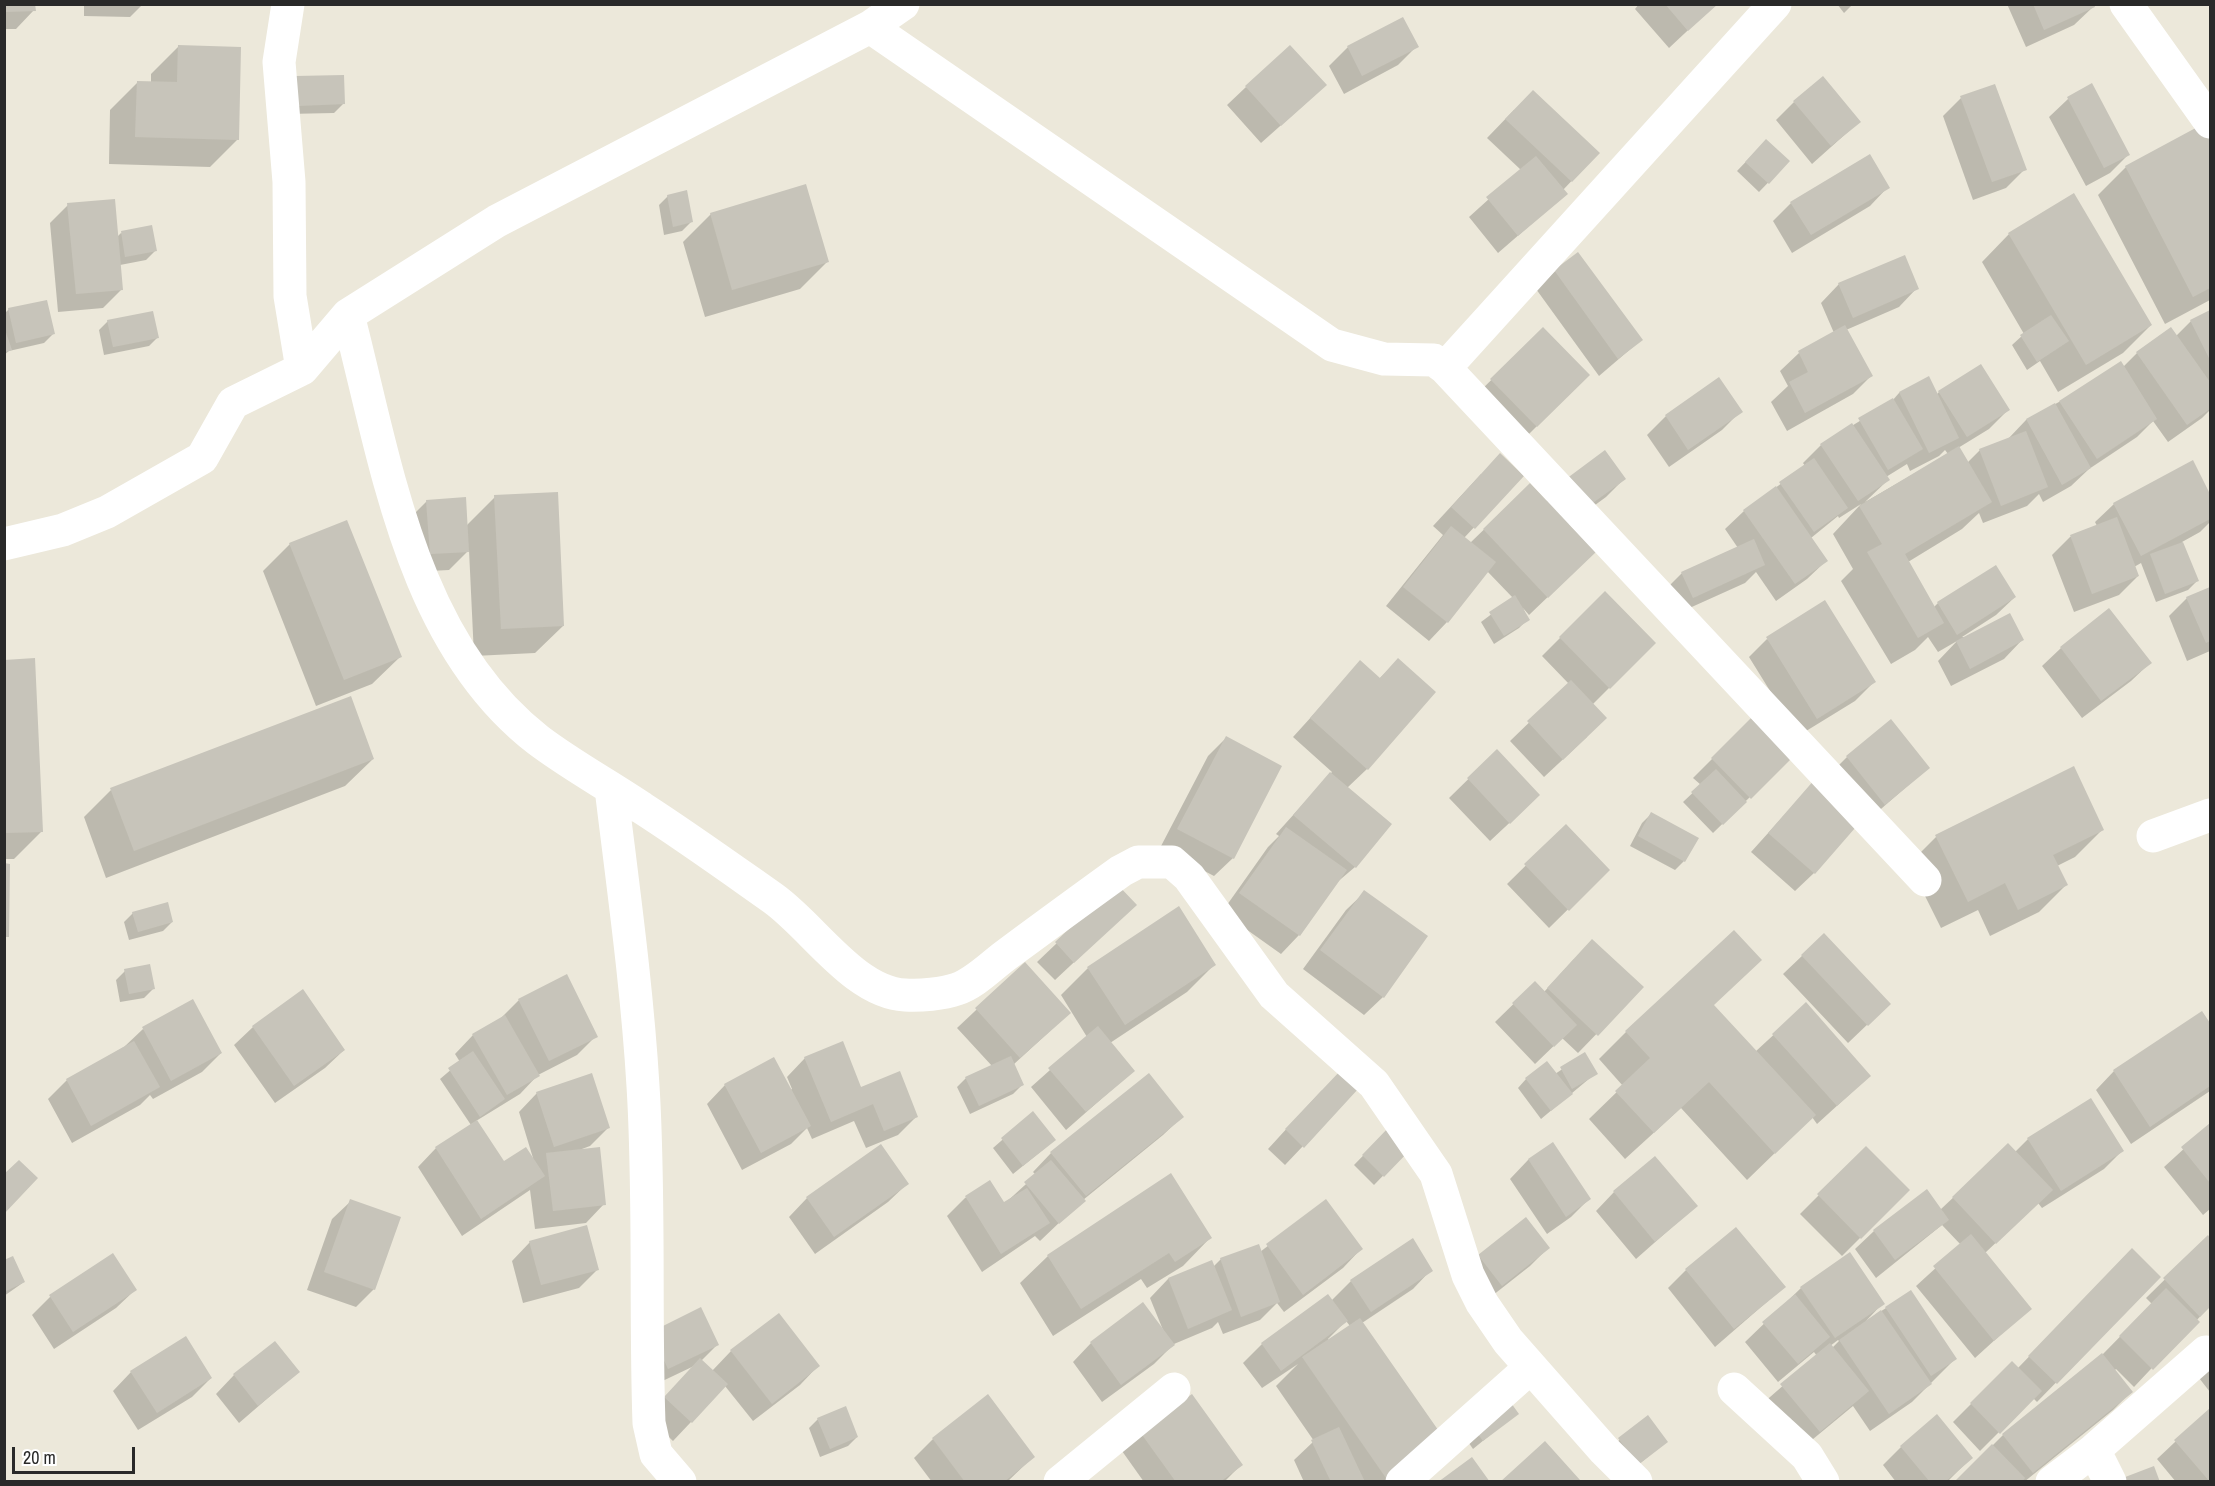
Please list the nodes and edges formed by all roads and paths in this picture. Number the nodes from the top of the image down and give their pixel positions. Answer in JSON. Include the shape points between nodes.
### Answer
{"nodes":[{"id":1,"x":288,"y":4,"type":"edge"},
{"id":2,"x":903,"y":4,"type":"edge"},
{"id":3,"x":1775,"y":4,"type":"edge"},
{"id":4,"x":2126,"y":4,"type":"edge"},
{"id":5,"x":870,"y":27,"type":"junction"},
{"id":6,"x":2211,"y":122,"type":"edge"},
{"id":7,"x":348,"y":315,"type":"junction"},
{"id":8,"x":1445,"y":368,"type":"junction"},
{"id":9,"x":303,"y":369,"type":"junction"},
{"id":10,"x":4,"y":544,"type":"edge"},
{"id":11,"x":611,"y":788,"type":"junction"},
{"id":12,"x":2211,"y":814,"type":"edge"},
{"id":13,"x":2152,"y":836,"type":"dead end"},
{"id":14,"x":1925,"y":880,"type":"dead end"},
{"id":15,"x":2206,"y":1352,"type":"dead end"},
{"id":16,"x":1531,"y":1367,"type":"junction"},
{"id":17,"x":1174,"y":1389,"type":"dead end"},
{"id":18,"x":1734,"y":1389,"type":"dead end"},
{"id":19,"x":2094,"y":1450,"type":"junction"},
{"id":20,"x":655,"y":1468,"type":"edge"},
{"id":21,"x":680,"y":1482,"type":"edge"},
{"id":22,"x":1060,"y":1482,"type":"edge"},
{"id":23,"x":1402,"y":1482,"type":"edge"},
{"id":24,"x":1636,"y":1482,"type":"edge"},
{"id":25,"x":1823,"y":1482,"type":"edge"},
{"id":26,"x":2052,"y":1482,"type":"edge"},
{"id":27,"x":2110,"y":1482,"type":"edge"}],
"edges":[{"from":1,"to":9,"type":"street","via":[[279,62],[289,182],[290,296]]},
{"from":2,"to":5,"type":"street"},
{"from":3,"to":8,"type":"street"},
{"from":4,"to":6,"type":"street"},
{"from":5,"to":7,"type":"street","via":[[498,222]]},
{"from":5,"to":8,"type":"street","via":[[1332,345],[1384,359],[1434,360]]},
{"from":7,"to":9,"type":"street"},
{"from":7,"to":11,"type":"street","via":[[405,534],[450,636],[507,712],[538,740]]},
{"from":8,"to":14,"type":"street"},
{"from":9,"to":10,"type":"street","via":[[233,403],[202,458],[107,512],[63,530]]},
{"from":11,"to":16,"type":"street","via":[[777,901],[862,980],[881,991],[906,995],[957,989],[1120,871],[1138,862],[1172,862],[1189,877],[1274,995],[1374,1084],[1436,1174],[1468,1275],[1482,1303]]},
{"from":11,"to":20,"type":"street","via":[[635,981],[643,1088],[648,1395]]},
{"from":12,"to":13,"type":"street"},
{"from":15,"to":19,"type":"street"},
{"from":16,"to":23,"type":"street"},
{"from":16,"to":24,"type":"street"},
{"from":17,"to":22,"type":"street"},
{"from":18,"to":25,"type":"street","via":[[1807,1456]]},
{"from":19,"to":26,"type":"street"},
{"from":19,"to":27,"type":"street"},
{"from":20,"to":21,"type":"street"}]}
